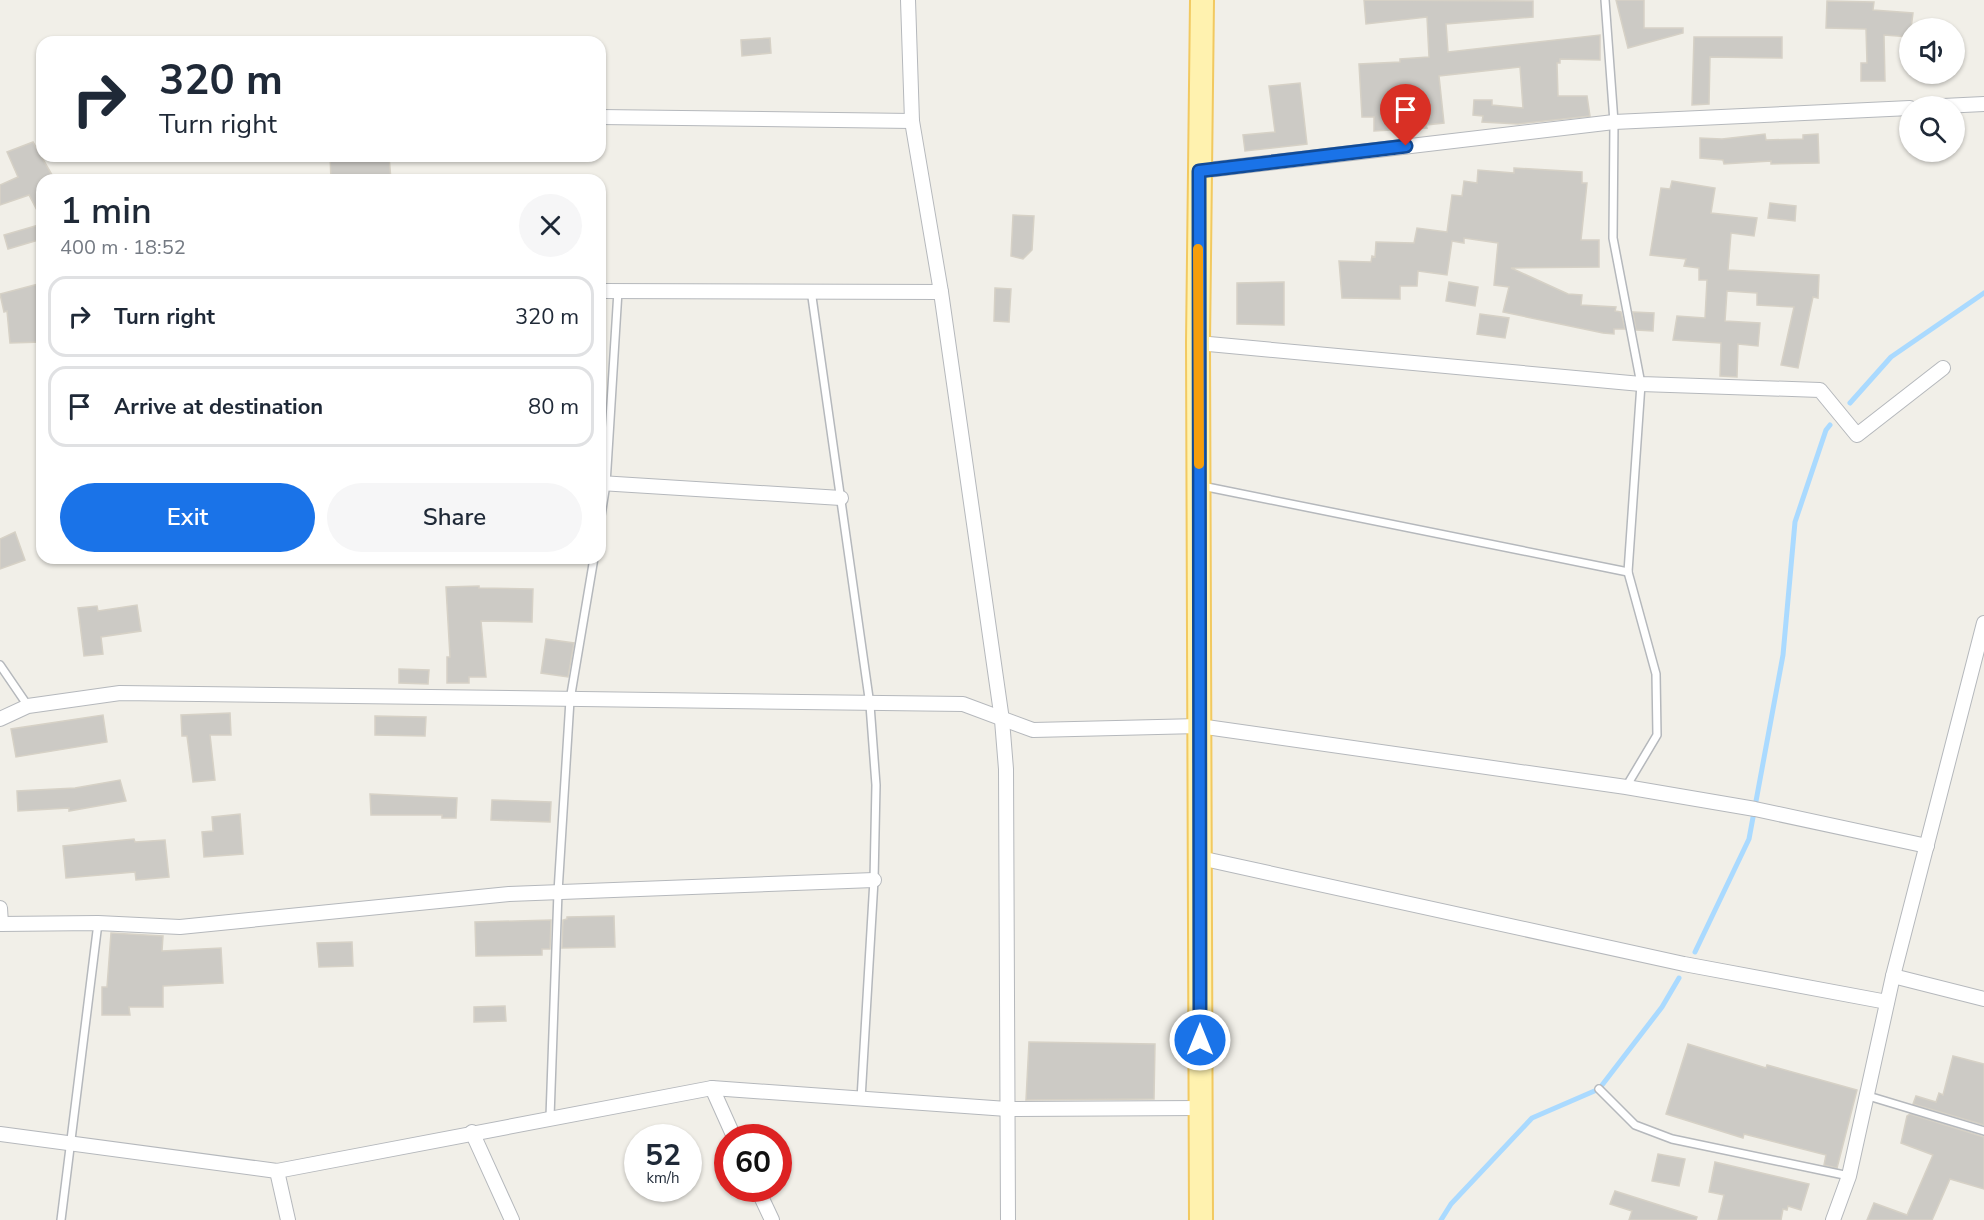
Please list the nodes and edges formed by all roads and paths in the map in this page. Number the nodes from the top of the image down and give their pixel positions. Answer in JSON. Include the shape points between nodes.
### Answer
{"nodes":[{"id":1,"x":908,"y":0,"type":"edge"},
{"id":2,"x":1202,"y":0,"type":"edge"},
{"id":3,"x":1605,"y":0,"type":"edge"},
{"id":4,"x":1984,"y":104,"type":"edge"},
{"id":5,"x":1965,"y":105,"type":"edge"},
{"id":6,"x":1899,"y":109,"type":"edge"},
{"id":7,"x":606,"y":117,"type":"edge"},
{"id":8,"x":912,"y":121,"type":"junction"},
{"id":9,"x":1614,"y":122,"type":"junction"},
{"id":10,"x":1199,"y":171,"type":"junction"},
{"id":11,"x":811,"y":290,"type":"junction"},
{"id":12,"x":606,"y":291,"type":"edge"},
{"id":13,"x":618,"y":291,"type":"junction"},
{"id":14,"x":940,"y":292,"type":"junction"},
{"id":15,"x":1197,"y":343,"type":"junction"},
{"id":16,"x":1943,"y":368,"type":"dead end"},
{"id":17,"x":1641,"y":384,"type":"junction"},
{"id":18,"x":606,"y":445,"type":"edge"},
{"id":19,"x":606,"y":484,"type":"edge"},
{"id":20,"x":1199,"y":485,"type":"junction"},
{"id":21,"x":841,"y":498,"type":"junction"},
{"id":22,"x":593,"y":564,"type":"edge"},
{"id":23,"x":1628,"y":573,"type":"junction"},
{"id":24,"x":1984,"y":623,"type":"edge"},
{"id":25,"x":0,"y":665,"type":"edge"},
{"id":26,"x":570,"y":700,"type":"junction"},
{"id":27,"x":870,"y":705,"type":"junction"},
{"id":28,"x":28,"y":706,"type":"junction"},
{"id":29,"x":0,"y":719,"type":"edge"},
{"id":30,"x":1002,"y":720,"type":"junction"},
{"id":31,"x":1199,"y":726,"type":"junction"},
{"id":32,"x":1626,"y":787,"type":"junction"},
{"id":33,"x":1927,"y":846,"type":"junction"},
{"id":34,"x":1200,"y":858,"type":"junction"},
{"id":35,"x":874,"y":880,"type":"junction"},
{"id":36,"x":558,"y":892,"type":"junction"},
{"id":37,"x":0,"y":908,"type":"edge"},
{"id":38,"x":98,"y":923,"type":"junction"},
{"id":39,"x":0,"y":924,"type":"edge"},
{"id":40,"x":1893,"y":976,"type":"junction"},
{"id":41,"x":1984,"y":999,"type":"edge"},
{"id":42,"x":1887,"y":1002,"type":"junction"},
{"id":43,"x":712,"y":1088,"type":"junction"},
{"id":44,"x":1599,"y":1089,"type":"dead end"},
{"id":45,"x":1864,"y":1095,"type":"junction"},
{"id":46,"x":861,"y":1099,"type":"junction"},
{"id":47,"x":1200,"y":1108,"type":"junction"},
{"id":48,"x":1007,"y":1109,"type":"junction"},
{"id":49,"x":550,"y":1117,"type":"junction"},
{"id":50,"x":728,"y":1124,"type":"edge"},
{"id":51,"x":1984,"y":1131,"type":"edge"},
{"id":52,"x":472,"y":1132,"type":"junction"},
{"id":53,"x":0,"y":1134,"type":"edge"},
{"id":54,"x":72,"y":1144,"type":"junction"},
{"id":55,"x":277,"y":1171,"type":"junction"},
{"id":56,"x":1849,"y":1176,"type":"junction"},
{"id":57,"x":764,"y":1202,"type":"edge"},
{"id":58,"x":61,"y":1220,"type":"edge"},
{"id":59,"x":288,"y":1220,"type":"edge"},
{"id":60,"x":512,"y":1220,"type":"edge"},
{"id":61,"x":772,"y":1220,"type":"edge"},
{"id":62,"x":1008,"y":1220,"type":"edge"},
{"id":63,"x":1201,"y":1220,"type":"edge"},
{"id":64,"x":1833,"y":1220,"type":"edge"}],
"edges":[{"from":1,"to":8,"type":"street"},
{"from":2,"to":10,"type":"main road"},
{"from":3,"to":9,"type":"lane"},
{"from":4,"to":5,"type":"street"},
{"from":6,"to":9,"type":"street"},
{"from":7,"to":8,"type":"street"},
{"from":8,"to":14,"type":"street"},
{"from":9,"to":10,"type":"street"},
{"from":9,"to":17,"type":"lane","via":[[1613,238]]},
{"from":10,"to":15,"type":"main road"},
{"from":11,"to":13,"type":"street"},
{"from":11,"to":14,"type":"street"},
{"from":11,"to":21,"type":"lane"},
{"from":12,"to":13,"type":"street"},
{"from":13,"to":18,"type":"lane"},
{"from":14,"to":30,"type":"street"},
{"from":15,"to":17,"type":"street"},
{"from":15,"to":20,"type":"main road"},
{"from":16,"to":17,"type":"street","via":[[1857,435],[1820,390]]},
{"from":17,"to":23,"type":"lane"},
{"from":19,"to":21,"type":"street"},
{"from":20,"to":23,"type":"lane"},
{"from":20,"to":31,"type":"main road"},
{"from":21,"to":27,"type":"lane"},
{"from":22,"to":26,"type":"lane"},
{"from":23,"to":32,"type":"lane","via":[[1656,674],[1657,735]]},
{"from":24,"to":33,"type":"street"},
{"from":25,"to":28,"type":"lane"},
{"from":26,"to":27,"type":"street"},
{"from":26,"to":28,"type":"street","via":[[120,693]]},
{"from":26,"to":36,"type":"lane"},
{"from":27,"to":30,"type":"street","via":[[963,704]]},
{"from":27,"to":35,"type":"lane","via":[[876,785]]},
{"from":28,"to":29,"type":"street"},
{"from":30,"to":31,"type":"street","via":[[1033,730]]},
{"from":30,"to":48,"type":"street","via":[[1006,769]]},
{"from":31,"to":32,"type":"street"},
{"from":31,"to":34,"type":"main road"},
{"from":32,"to":33,"type":"street","via":[[1755,809]]},
{"from":33,"to":40,"type":"street"},
{"from":34,"to":42,"type":"street","via":[[1684,964]]},
{"from":34,"to":47,"type":"main road"},
{"from":35,"to":36,"type":"street"},
{"from":35,"to":46,"type":"lane"},
{"from":36,"to":38,"type":"street","via":[[180,927]]},
{"from":36,"to":49,"type":"lane"},
{"from":37,"to":39,"type":"street"},
{"from":38,"to":39,"type":"street"},
{"from":38,"to":54,"type":"lane"},
{"from":40,"to":41,"type":"street"},
{"from":40,"to":42,"type":"street"},
{"from":42,"to":45,"type":"street"},
{"from":43,"to":46,"type":"street"},
{"from":43,"to":49,"type":"street"},
{"from":43,"to":50,"type":"street"},
{"from":44,"to":56,"type":"lane","via":[[1635,1125],[1672,1139]]},
{"from":45,"to":51,"type":"lane"},
{"from":45,"to":56,"type":"street"},
{"from":46,"to":48,"type":"street"},
{"from":47,"to":48,"type":"street"},
{"from":47,"to":63,"type":"main road"},
{"from":48,"to":62,"type":"street"},
{"from":49,"to":52,"type":"street"},
{"from":52,"to":55,"type":"street"},
{"from":52,"to":60,"type":"street"},
{"from":53,"to":54,"type":"street"},
{"from":54,"to":55,"type":"street"},
{"from":54,"to":58,"type":"lane"},
{"from":55,"to":59,"type":"street"},
{"from":56,"to":64,"type":"street"},
{"from":57,"to":61,"type":"street"}]}
